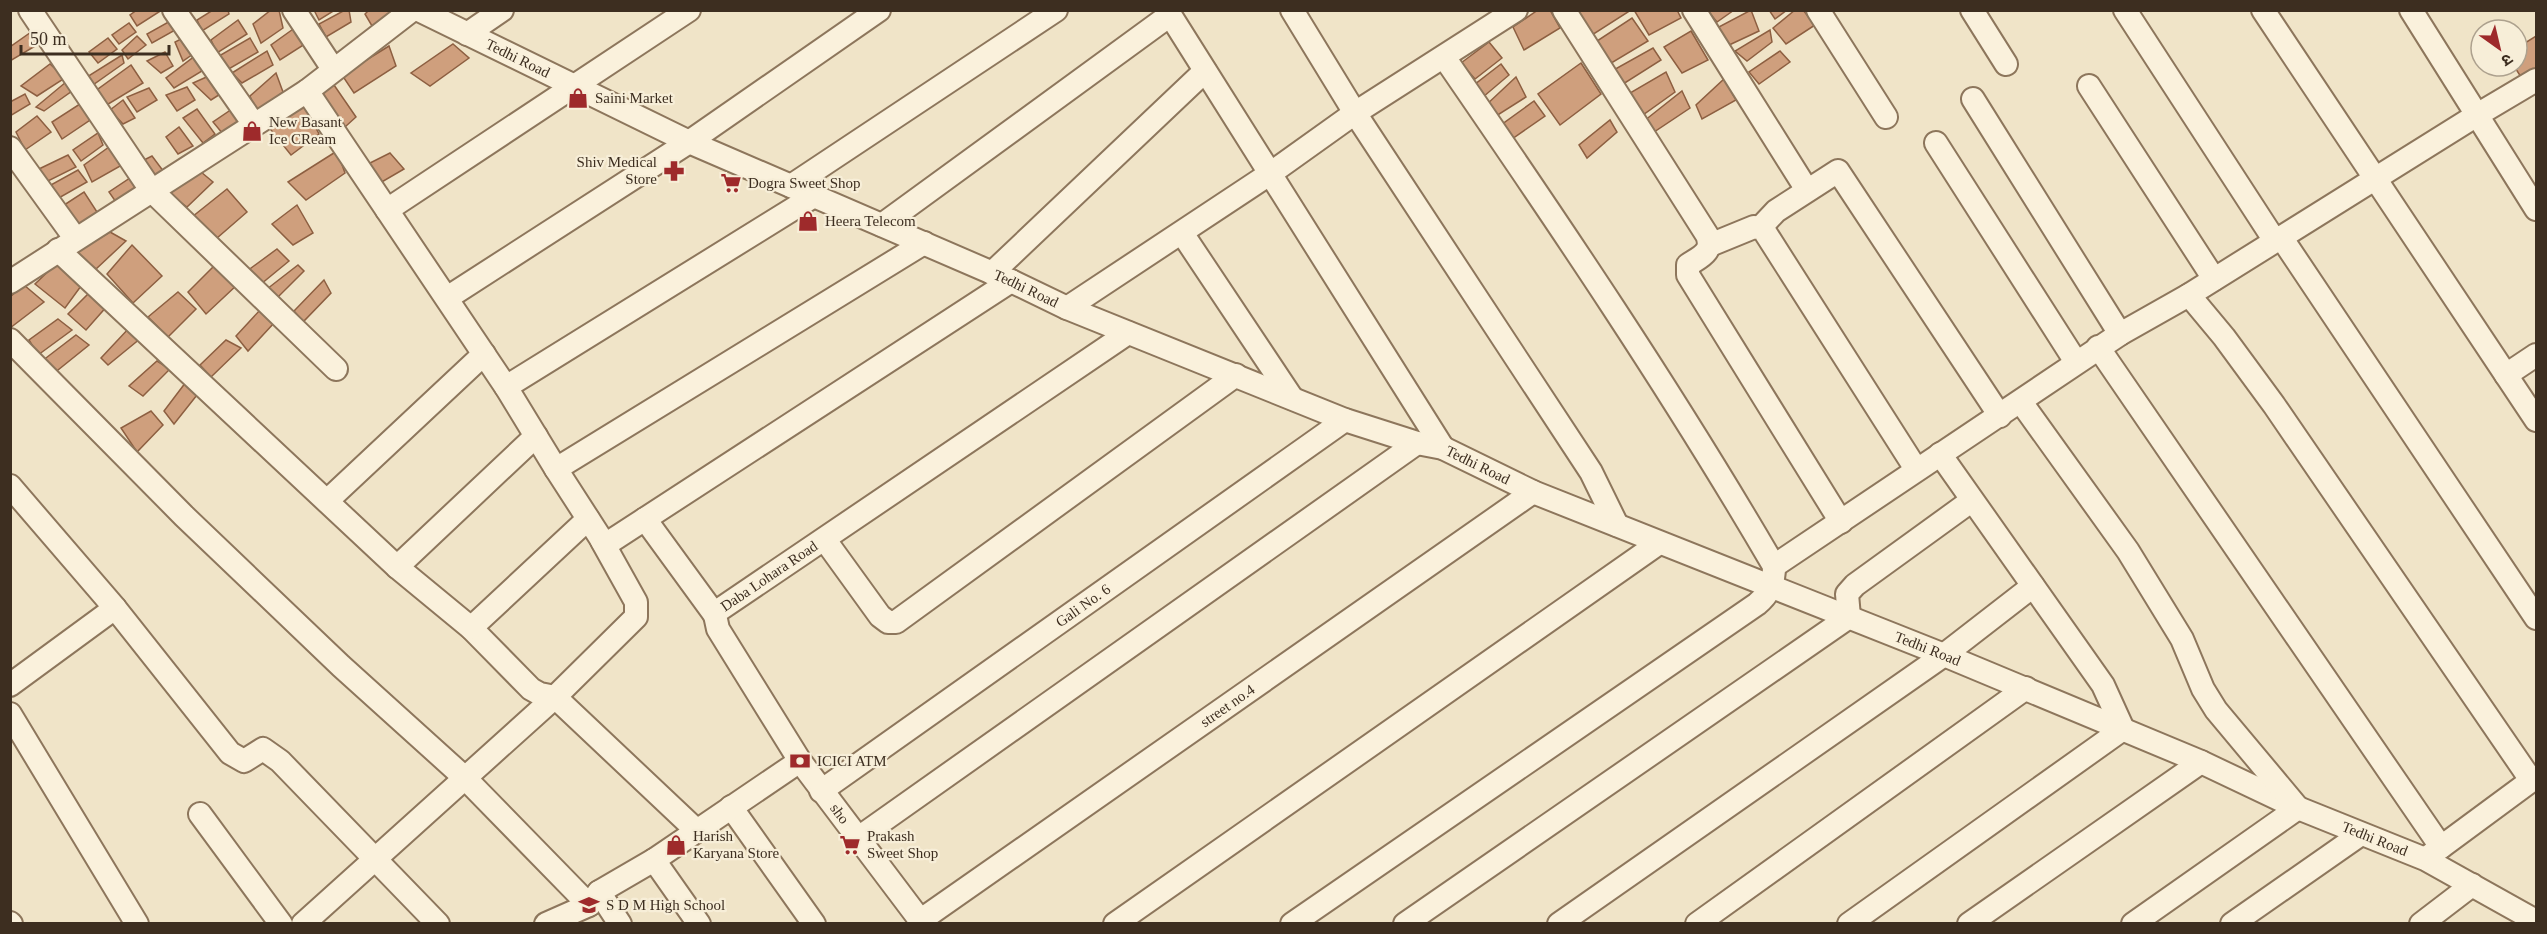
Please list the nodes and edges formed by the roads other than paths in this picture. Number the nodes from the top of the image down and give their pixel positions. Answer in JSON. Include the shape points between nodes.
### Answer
{"nodes":[{"id":1,"x":30,"y":10,"type":"edge"},
{"id":2,"x":174,"y":10,"type":"edge"},
{"id":3,"x":294,"y":10,"type":"edge"},
{"id":4,"x":412,"y":10,"type":"edge"},
{"id":5,"x":419,"y":10,"type":"edge"},
{"id":6,"x":502,"y":10,"type":"edge"},
{"id":7,"x":689,"y":10,"type":"edge"},
{"id":8,"x":879,"y":10,"type":"edge"},
{"id":9,"x":1056,"y":10,"type":"edge"},
{"id":10,"x":1292,"y":10,"type":"edge"},
{"id":11,"x":1564,"y":10,"type":"edge"},
{"id":12,"x":1694,"y":10,"type":"edge"},
{"id":13,"x":1818,"y":10,"type":"edge"},
{"id":14,"x":1972,"y":10,"type":"edge"},
{"id":15,"x":2125,"y":10,"type":"edge"},
{"id":16,"x":2263,"y":10,"type":"edge"},
{"id":17,"x":2411,"y":10,"type":"edge"},
{"id":18,"x":1168,"y":13,"type":"edge"},
{"id":19,"x":1503,"y":14,"type":"edge"},
{"id":20,"x":467,"y":34,"type":"junction"},
{"id":21,"x":1444,"y":57,"type":"junction"},
{"id":22,"x":2006,"y":64,"type":"dead end"},
{"id":23,"x":333,"y":69,"type":"junction"},
{"id":24,"x":1205,"y":71,"type":"junction"},
{"id":25,"x":2536,"y":80,"type":"edge"},
{"id":26,"x":574,"y":86,"type":"junction"},
{"id":27,"x":2090,"y":86,"type":"dead end"},
{"id":28,"x":307,"y":91,"type":"junction"},
{"id":29,"x":1973,"y":99,"type":"dead end"},
{"id":30,"x":1355,"y":113,"type":"junction"},
{"id":31,"x":2477,"y":115,"type":"junction"},
{"id":32,"x":1886,"y":117,"type":"dead end"},
{"id":33,"x":253,"y":123,"type":"junction"},
{"id":34,"x":689,"y":142,"type":"junction"},
{"id":35,"x":1936,"y":143,"type":"dead end"},
{"id":36,"x":10,"y":148,"type":"edge"},
{"id":37,"x":1271,"y":173,"type":"junction"},
{"id":38,"x":2375,"y":177,"type":"junction"},
{"id":39,"x":791,"y":186,"type":"junction"},
{"id":40,"x":151,"y":190,"type":"junction"},
{"id":41,"x":1807,"y":190,"type":"junction"},
{"id":42,"x":814,"y":196,"type":"junction"},
{"id":43,"x":2536,"y":209,"type":"edge"},
{"id":44,"x":387,"y":210,"type":"junction"},
{"id":45,"x":882,"y":225,"type":"junction"},
{"id":46,"x":1760,"y":228,"type":"junction"},
{"id":47,"x":1182,"y":233,"type":"junction"},
{"id":48,"x":2278,"y":239,"type":"junction"},
{"id":49,"x":924,"y":243,"type":"junction"},
{"id":50,"x":66,"y":244,"type":"junction"},
{"id":51,"x":1710,"y":245,"type":"junction"},
{"id":52,"x":1002,"y":277,"type":"junction"},
{"id":53,"x":2214,"y":279,"type":"junction"},
{"id":54,"x":10,"y":282,"type":"edge"},
{"id":55,"x":2189,"y":295,"type":"junction"},
{"id":56,"x":447,"y":298,"type":"junction"},
{"id":57,"x":1067,"y":308,"type":"junction"},
{"id":58,"x":1128,"y":333,"type":"junction"},
{"id":59,"x":2120,"y":334,"type":"junction"},
{"id":60,"x":10,"y":340,"type":"edge"},
{"id":61,"x":2098,"y":348,"type":"junction"},
{"id":62,"x":484,"y":354,"type":"junction"},
{"id":63,"x":2536,"y":355,"type":"edge"},
{"id":64,"x":2076,"y":362,"type":"junction"},
{"id":65,"x":336,"y":369,"type":"dead end"},
{"id":66,"x":1236,"y":375,"type":"junction"},
{"id":67,"x":2506,"y":375,"type":"junction"},
{"id":68,"x":506,"y":387,"type":"junction"},
{"id":69,"x":1292,"y":398,"type":"junction"},
{"id":70,"x":2021,"y":402,"type":"junction"},
{"id":71,"x":2000,"y":416,"type":"junction"},
{"id":72,"x":1345,"y":420,"type":"junction"},
{"id":73,"x":2536,"y":420,"type":"edge"},
{"id":74,"x":536,"y":436,"type":"junction"},
{"id":75,"x":1418,"y":443,"type":"junction"},
{"id":76,"x":1443,"y":448,"type":"junction"},
{"id":77,"x":1940,"y":454,"type":"junction"},
{"id":78,"x":1916,"y":469,"type":"junction"},
{"id":79,"x":556,"y":470,"type":"junction"},
{"id":80,"x":10,"y":486,"type":"edge"},
{"id":81,"x":1533,"y":492,"type":"junction"},
{"id":82,"x":327,"y":501,"type":"junction"},
{"id":83,"x":1971,"y":501,"type":"junction"},
{"id":84,"x":588,"y":519,"type":"junction"},
{"id":85,"x":645,"y":519,"type":"junction"},
{"id":86,"x":1841,"y":522,"type":"junction"},
{"id":87,"x":1617,"y":525,"type":"junction"},
{"id":88,"x":825,"y":540,"type":"junction"},
{"id":89,"x":602,"y":541,"type":"junction"},
{"id":90,"x":1659,"y":543,"type":"junction"},
{"id":91,"x":397,"y":567,"type":"junction"},
{"id":92,"x":1772,"y":577,"type":"junction"},
{"id":93,"x":2033,"y":586,"type":"junction"},
{"id":94,"x":115,"y":608,"type":"junction"},
{"id":95,"x":715,"y":615,"type":"junction"},
{"id":96,"x":1849,"y":618,"type":"junction"},
{"id":97,"x":2536,"y":618,"type":"edge"},
{"id":98,"x":471,"y":628,"type":"junction"},
{"id":99,"x":1944,"y":655,"type":"junction"},
{"id":100,"x":10,"y":685,"type":"edge"},
{"id":101,"x":2025,"y":688,"type":"junction"},
{"id":102,"x":555,"y":697,"type":"junction"},
{"id":103,"x":10,"y":714,"type":"edge"},
{"id":104,"x":2123,"y":729,"type":"junction"},
{"id":105,"x":800,"y":761,"type":"junction"},
{"id":106,"x":2201,"y":762,"type":"junction"},
{"id":107,"x":465,"y":778,"type":"junction"},
{"id":108,"x":2534,"y":779,"type":"edge"},
{"id":109,"x":821,"y":791,"type":"junction"},
{"id":110,"x":731,"y":807,"type":"junction"},
{"id":111,"x":2298,"y":808,"type":"junction"},
{"id":112,"x":200,"y":814,"type":"dead end"},
{"id":113,"x":697,"y":831,"type":"junction"},
{"id":114,"x":2361,"y":834,"type":"junction"},
{"id":115,"x":857,"y":839,"type":"junction"},
{"id":116,"x":2433,"y":853,"type":"junction"},
{"id":117,"x":376,"y":860,"type":"junction"},
{"id":118,"x":654,"y":860,"type":"junction"},
{"id":119,"x":2472,"y":885,"type":"junction"},
{"id":120,"x":594,"y":898,"type":"junction"},
{"id":121,"x":2536,"y":921,"type":"edge"},
{"id":122,"x":922,"y":922,"type":"edge"},
{"id":123,"x":137,"y":924,"type":"edge"},
{"id":124,"x":280,"y":924,"type":"edge"},
{"id":125,"x":303,"y":924,"type":"edge"},
{"id":126,"x":438,"y":924,"type":"edge"},
{"id":127,"x":546,"y":924,"type":"edge"},
{"id":128,"x":620,"y":924,"type":"edge"},
{"id":129,"x":699,"y":924,"type":"edge"},
{"id":130,"x":814,"y":924,"type":"edge"},
{"id":131,"x":1114,"y":924,"type":"edge"},
{"id":132,"x":1292,"y":924,"type":"edge"},
{"id":133,"x":1405,"y":924,"type":"edge"},
{"id":134,"x":1559,"y":924,"type":"edge"},
{"id":135,"x":1697,"y":924,"type":"edge"},
{"id":136,"x":1849,"y":924,"type":"edge"},
{"id":137,"x":1969,"y":924,"type":"edge"},
{"id":138,"x":2133,"y":924,"type":"edge"},
{"id":139,"x":2232,"y":924,"type":"edge"},
{"id":140,"x":2421,"y":924,"type":"edge"}],
"edges":[{"from":1,"to":40,"type":"street"},
{"from":2,"to":33,"type":"street"},
{"from":3,"to":23,"type":"street"},
{"from":4,"to":23,"type":"street"},
{"from":5,"to":20,"type":"street","name":"Tedhi Road"},
{"from":6,"to":20,"type":"street"},
{"from":7,"to":26,"type":"street"},
{"from":8,"to":34,"type":"street"},
{"from":9,"to":39,"type":"street"},
{"from":10,"to":30,"type":"street"},
{"from":11,"to":51,"type":"street"},
{"from":12,"to":41,"type":"street"},
{"from":13,"to":32,"type":"street"},
{"from":14,"to":22,"type":"street"},
{"from":15,"to":48,"type":"street"},
{"from":16,"to":38,"type":"street"},
{"from":17,"to":31,"type":"street"},
{"from":18,"to":24,"type":"street"},
{"from":18,"to":45,"type":"street"},
{"from":19,"to":21,"type":"street"},
{"from":20,"to":26,"type":"street","name":"Tedhi Road"},
{"from":21,"to":30,"type":"street"},
{"from":21,"to":92,"type":"street","via":[[1644,352]]},
{"from":23,"to":28,"type":"street"},
{"from":24,"to":37,"type":"street"},
{"from":24,"to":52,"type":"street"},
{"from":25,"to":31,"type":"street"},
{"from":26,"to":34,"type":"street","name":"Tedhi Road"},
{"from":26,"to":44,"type":"street"},
{"from":27,"to":53,"type":"street"},
{"from":28,"to":33,"type":"street"},
{"from":28,"to":44,"type":"street"},
{"from":29,"to":59,"type":"street"},
{"from":30,"to":37,"type":"street"},
{"from":30,"to":87,"type":"street","via":[[1591,472]]},
{"from":31,"to":38,"type":"street"},
{"from":31,"to":43,"type":"street"},
{"from":33,"to":40,"type":"street"},
{"from":34,"to":39,"type":"street","name":"Tedhi Road"},
{"from":34,"to":56,"type":"street"},
{"from":35,"to":64,"type":"street"},
{"from":36,"to":50,"type":"street"},
{"from":37,"to":47,"type":"street"},
{"from":37,"to":76,"type":"street"},
{"from":38,"to":48,"type":"street"},
{"from":38,"to":67,"type":"street"},
{"from":39,"to":42,"type":"street","name":"Tedhi Road"},
{"from":40,"to":50,"type":"street"},
{"from":40,"to":65,"type":"street"},
{"from":41,"to":46,"type":"street","via":[[1776,211]]},
{"from":41,"to":71,"type":"street","via":[[1838,171]]},
{"from":42,"to":45,"type":"street","name":"Tedhi Road"},
{"from":42,"to":68,"type":"street"},
{"from":44,"to":56,"type":"street"},
{"from":45,"to":49,"type":"street","name":"Tedhi Road"},
{"from":46,"to":51,"type":"street"},
{"from":46,"to":78,"type":"street"},
{"from":47,"to":57,"type":"street"},
{"from":47,"to":69,"type":"street"},
{"from":48,"to":53,"type":"street"},
{"from":48,"to":97,"type":"street"},
{"from":49,"to":52,"type":"street","name":"Tedhi Road"},
{"from":49,"to":79,"type":"street"},
{"from":50,"to":54,"type":"street"},
{"from":50,"to":82,"type":"street"},
{"from":51,"to":86,"type":"street","via":[[1688,265],[1688,275]]},
{"from":52,"to":57,"type":"street","name":"Tedhi Road"},
{"from":52,"to":85,"type":"street"},
{"from":53,"to":55,"type":"street"},
{"from":55,"to":59,"type":"street"},
{"from":55,"to":108,"type":"street","via":[[2274,405]]},
{"from":56,"to":62,"type":"street"},
{"from":57,"to":58,"type":"street","name":"Tedhi Road"},
{"from":58,"to":66,"type":"street","name":"Tedhi Road"},
{"from":58,"to":88,"type":"street","name":"Daba Lohara Road"},
{"from":59,"to":61,"type":"street"},
{"from":60,"to":107,"type":"street","via":[[184,516]]},
{"from":61,"to":64,"type":"street"},
{"from":61,"to":116,"type":"street"},
{"from":62,"to":68,"type":"street"},
{"from":62,"to":82,"type":"street"},
{"from":63,"to":67,"type":"street"},
{"from":64,"to":70,"type":"street"},
{"from":66,"to":69,"type":"street","name":"Tedhi Road"},
{"from":66,"to":88,"type":"street","via":[[896,622],[880,616]]},
{"from":67,"to":73,"type":"street"},
{"from":68,"to":74,"type":"street"},
{"from":69,"to":72,"type":"street","name":"Tedhi Road"},
{"from":70,"to":71,"type":"street"},
{"from":70,"to":111,"type":"street","via":[[2128,551],[2182,639],[2209,700]]},
{"from":71,"to":77,"type":"street"},
{"from":72,"to":75,"type":"street","name":"Tedhi Road"},
{"from":72,"to":109,"type":"street","name":"Gali No. 6"},
{"from":74,"to":79,"type":"street"},
{"from":74,"to":91,"type":"street"},
{"from":75,"to":76,"type":"street","name":"Tedhi Road"},
{"from":75,"to":115,"type":"street"},
{"from":76,"to":81,"type":"street","name":"Tedhi Road"},
{"from":77,"to":78,"type":"street"},
{"from":77,"to":83,"type":"street"},
{"from":78,"to":86,"type":"street"},
{"from":79,"to":84,"type":"street"},
{"from":80,"to":94,"type":"street"},
{"from":81,"to":87,"type":"street","name":"Tedhi Road"},
{"from":81,"to":122,"type":"street","name":"street no.4"},
{"from":82,"to":91,"type":"street"},
{"from":83,"to":93,"type":"street"},
{"from":83,"to":96,"type":"street","via":[[1855,585],[1847,594]]},
{"from":84,"to":89,"type":"street"},
{"from":84,"to":98,"type":"street"},
{"from":85,"to":89,"type":"street","via":[[604,546]]},
{"from":85,"to":95,"type":"street"},
{"from":86,"to":92,"type":"street"},
{"from":87,"to":90,"type":"street","name":"Tedhi Road"},
{"from":88,"to":95,"type":"street","name":"Daba Lohara Road"},
{"from":89,"to":102,"type":"street","via":[[636,602],[636,617]]},
{"from":90,"to":92,"type":"street","name":"Tedhi Road"},
{"from":90,"to":131,"type":"street"},
{"from":91,"to":98,"type":"street"},
{"from":92,"to":96,"type":"street","name":"Tedhi Road"},
{"from":92,"to":132,"type":"street","via":[[1757,604]]},
{"from":93,"to":99,"type":"street"},
{"from":93,"to":104,"type":"street","via":[[2103,685]]},
{"from":94,"to":100,"type":"street"},
{"from":94,"to":117,"type":"street","via":[[230,753],[244,762],[263,749],[268,751]]},
{"from":95,"to":105,"type":"street","name":"Daba Lohara Road","via":[[718,629]]},
{"from":96,"to":99,"type":"street","name":"Tedhi Road"},
{"from":96,"to":133,"type":"street"},
{"from":98,"to":102,"type":"street","via":[[531,689]]},
{"from":99,"to":101,"type":"street","name":"Tedhi Road"},
{"from":99,"to":134,"type":"street"},
{"from":101,"to":104,"type":"street","name":"Tedhi Road"},
{"from":101,"to":135,"type":"street"},
{"from":102,"to":107,"type":"street"},
{"from":102,"to":113,"type":"street"},
{"from":103,"to":123,"type":"street"},
{"from":104,"to":106,"type":"street","name":"Tedhi Road"},
{"from":104,"to":136,"type":"street"},
{"from":105,"to":109,"type":"street","name":"sho"},
{"from":105,"to":110,"type":"street"},
{"from":106,"to":111,"type":"street","name":"Tedhi Road"},
{"from":106,"to":137,"type":"street"},
{"from":107,"to":117,"type":"street"},
{"from":107,"to":120,"type":"street"},
{"from":108,"to":116,"type":"street"},
{"from":109,"to":115,"type":"street","name":"sho"},
{"from":110,"to":113,"type":"street"},
{"from":110,"to":130,"type":"street"},
{"from":111,"to":114,"type":"street","name":"Tedhi Road"},
{"from":111,"to":138,"type":"street"},
{"from":112,"to":124,"type":"street"},
{"from":113,"to":118,"type":"street"},
{"from":114,"to":116,"type":"street","name":"Tedhi Road"},
{"from":114,"to":139,"type":"street"},
{"from":115,"to":122,"type":"street","name":"sho"},
{"from":116,"to":119,"type":"street","name":"Tedhi Road"},
{"from":117,"to":125,"type":"street"},
{"from":117,"to":126,"type":"street"},
{"from":118,"to":120,"type":"street"},
{"from":118,"to":129,"type":"street"},
{"from":119,"to":121,"type":"street","name":"Tedhi Road"},
{"from":119,"to":140,"type":"street"},
{"from":120,"to":127,"type":"street"},
{"from":120,"to":128,"type":"street"}]}
